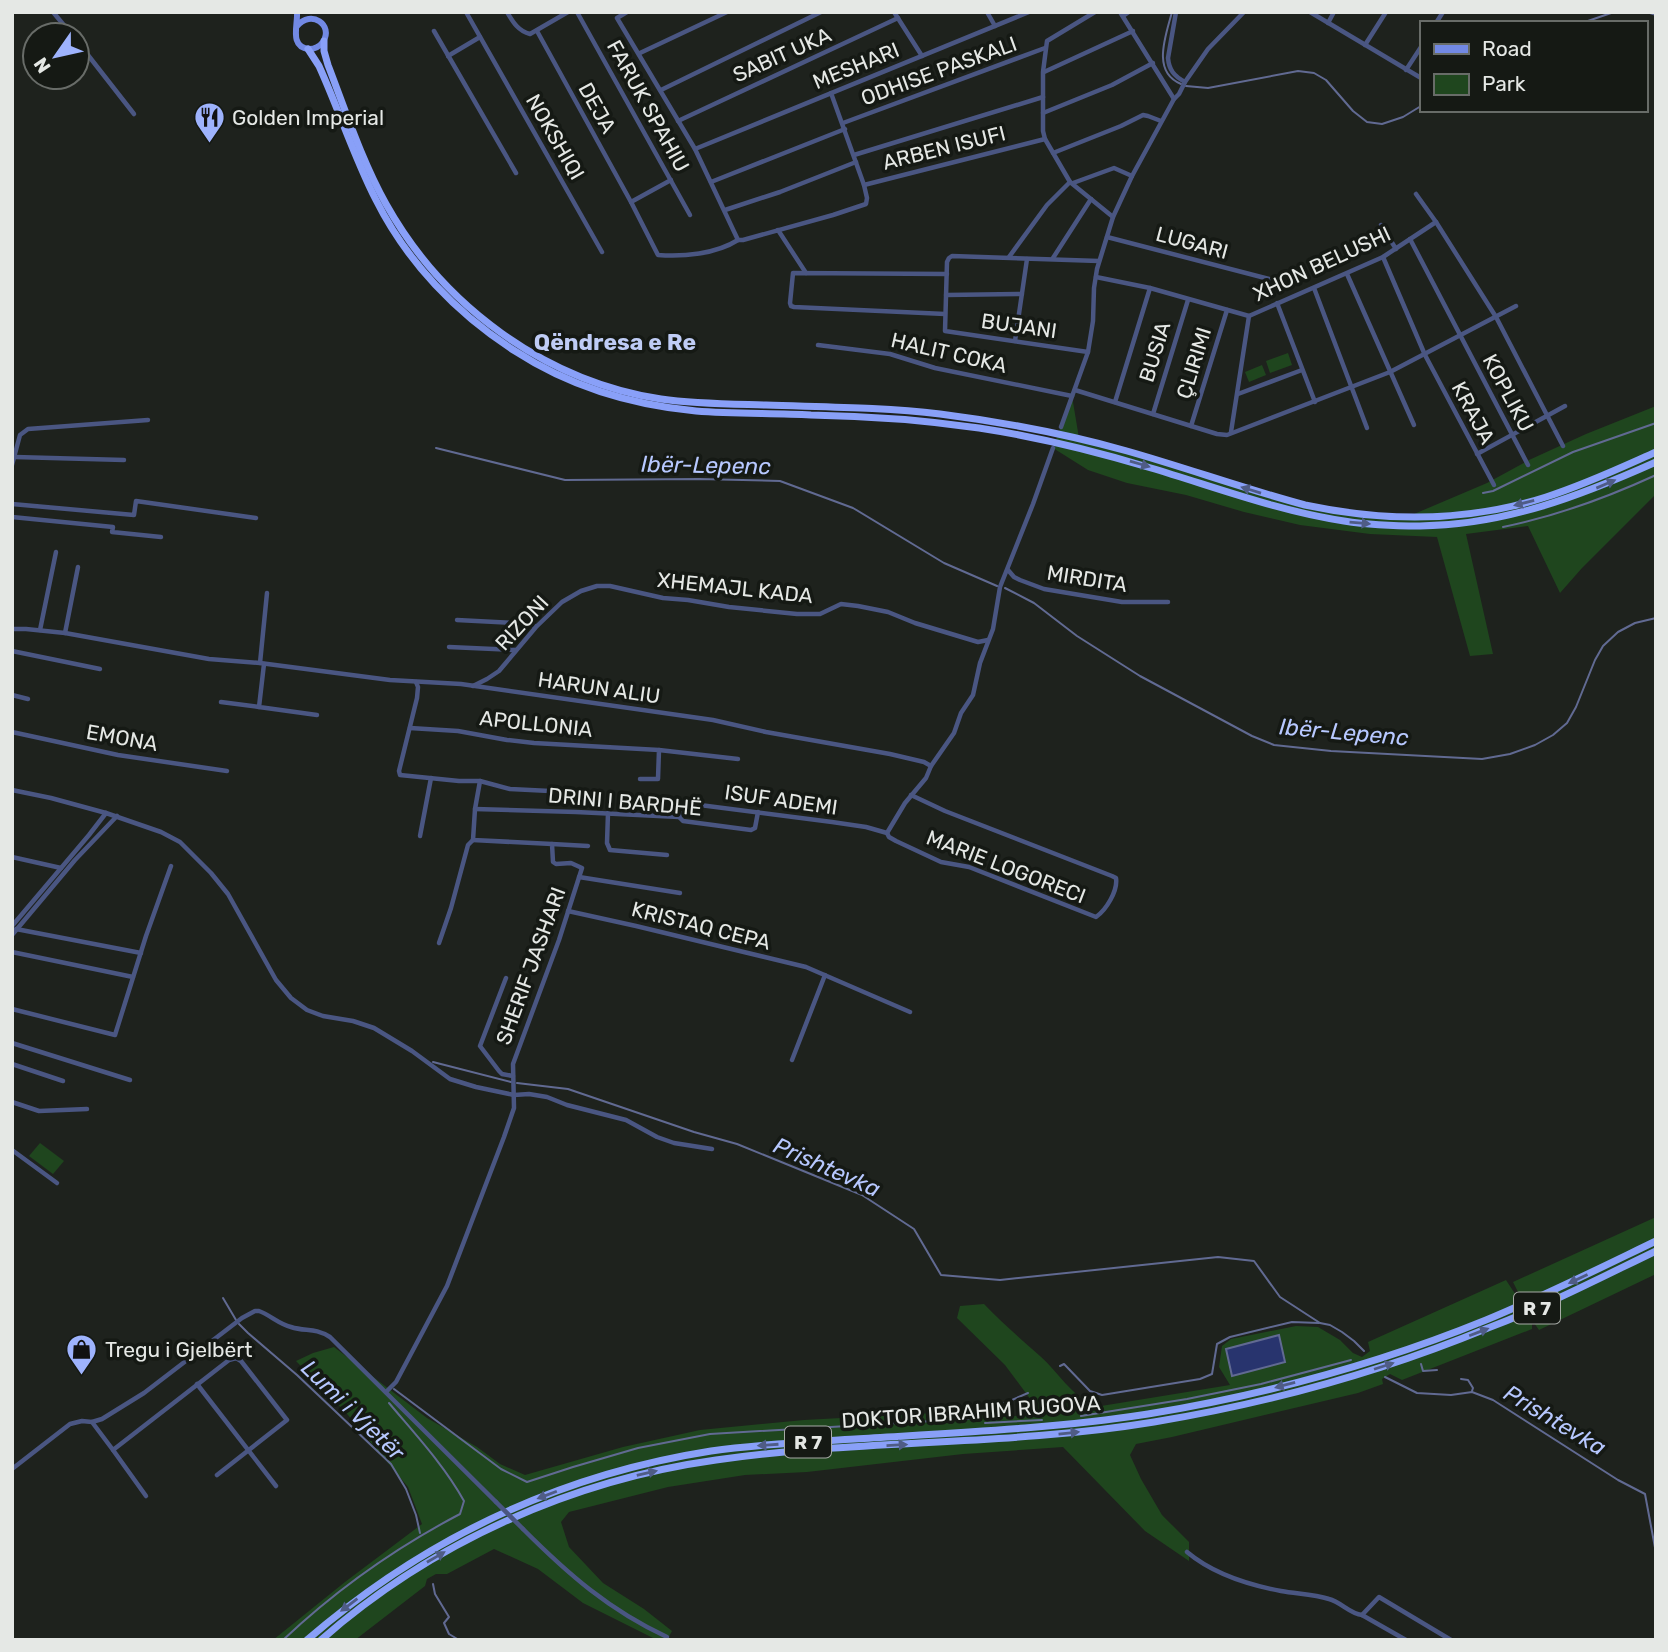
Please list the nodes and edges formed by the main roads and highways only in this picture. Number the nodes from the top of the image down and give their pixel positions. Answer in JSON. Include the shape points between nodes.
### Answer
{"nodes":[{"id":1,"x":297,"y":12,"type":"edge"},
{"id":2,"x":310,"y":12,"type":"edge"},
{"id":3,"x":316,"y":19,"type":"junction"},
{"id":4,"x":296,"y":26,"type":"junction"},
{"id":5,"x":324,"y":41,"type":"junction"},
{"id":6,"x":308,"y":49,"type":"junction"},
{"id":7,"x":1656,"y":452,"type":"edge"},
{"id":8,"x":1656,"y":462,"type":"edge"},
{"id":9,"x":1656,"y":1241,"type":"edge"},
{"id":10,"x":1656,"y":1251,"type":"edge"},
{"id":11,"x":307,"y":1640,"type":"edge"},
{"id":12,"x":321,"y":1640,"type":"edge"}],
"edges":[{"from":1,"to":4,"type":"main road"},
{"from":2,"to":3,"type":"main road"},
{"from":3,"to":4,"type":"main road","via":[[307,18]]},
{"from":3,"to":5,"type":"main road","via":[[325,28]]},
{"from":4,"to":6,"type":"main road","via":[[297,41]]},
{"from":5,"to":6,"type":"main road"},
{"from":7,"to":5,"type":"highway","one_way":true,"via":[[1577,486],[1507,507],[1438,516],[1378,516],[1306,505],[1104,445],[1006,424],[896,410],[709,403],[630,393],[549,362],[502,334],[422,259],[372,176],[328,65]]},
{"from":6,"to":8,"type":"highway","one_way":true,"via":[[376,202],[431,281],[514,351],[612,395],[693,411],[903,419],[1010,433],[1127,460],[1303,513],[1378,525],[1440,525],[1508,516],[1580,495]]},
{"from":9,"to":11,"type":"highway","name":"DOKTOR IBRAHIM RUGOVA","number":"R 7","one_way":true,"via":[[1461,1330],[1362,1364],[1249,1394],[1083,1423],[746,1447],[623,1469],[512,1508],[444,1542],[376,1585]]},
{"from":12,"to":10,"type":"highway","name":"DOKTOR IBRAHIM RUGOVA","number":"R 7","one_way":true,"via":[[393,1585],[459,1545],[517,1516],[608,1483],[726,1459],[1085,1431],[1251,1403],[1440,1347]]}]}
